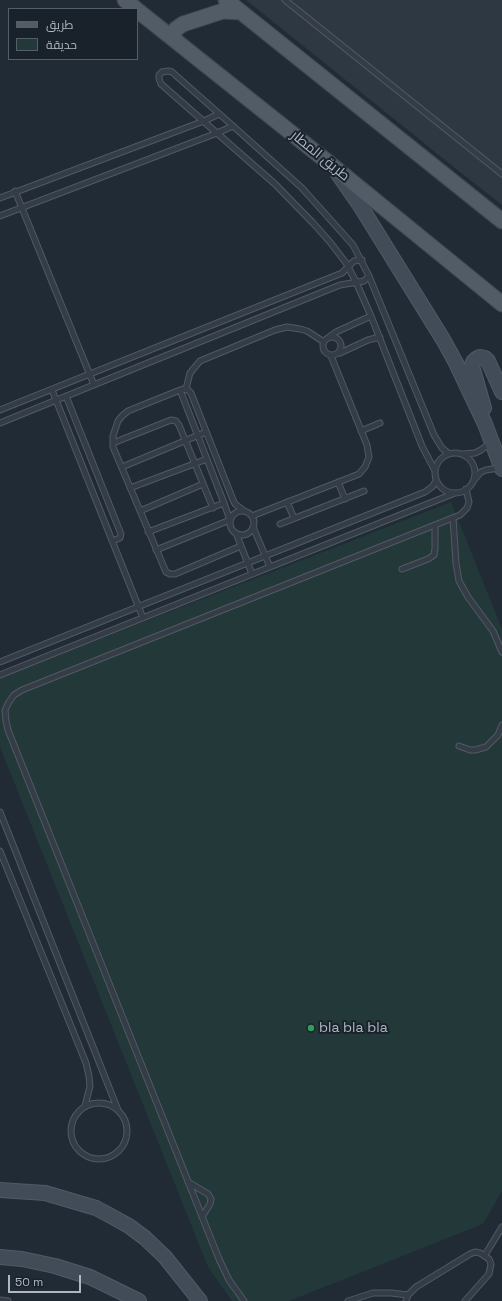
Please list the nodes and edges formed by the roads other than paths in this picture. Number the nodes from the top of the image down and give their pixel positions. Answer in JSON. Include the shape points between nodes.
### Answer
{"nodes":[{"id":1,"x":125,"y":0,"type":"edge"},
{"id":2,"x":226,"y":0,"type":"edge"},
{"id":3,"x":285,"y":0,"type":"edge"},
{"id":4,"x":136,"y":8,"type":"edge"},
{"id":5,"x":138,"y":10,"type":"edge"},
{"id":6,"x":241,"y":12,"type":"junction"},
{"id":7,"x":172,"y":37,"type":"junction"},
{"id":8,"x":219,"y":114,"type":"junction"},
{"id":9,"x":204,"y":121,"type":"junction"},
{"id":10,"x":233,"y":126,"type":"junction"},
{"id":11,"x":217,"y":133,"type":"junction"},
{"id":12,"x":329,"y":163,"type":"junction"},
{"id":13,"x":502,"y":174,"type":"edge"},
{"id":14,"x":15,"y":191,"type":"junction"},
{"id":15,"x":0,"y":198,"type":"edge"},
{"id":16,"x":21,"y":207,"type":"junction"},
{"id":17,"x":0,"y":216,"type":"edge"},
{"id":18,"x":502,"y":221,"type":"edge"},
{"id":19,"x":362,"y":260,"type":"junction"},
{"id":20,"x":348,"y":267,"type":"junction"},
{"id":21,"x":370,"y":276,"type":"junction"},
{"id":22,"x":356,"y":282,"type":"junction"},
{"id":23,"x":502,"y":304,"type":"edge"},
{"id":24,"x":371,"y":316,"type":"junction"},
{"id":25,"x":329,"y":337,"type":"junction"},
{"id":26,"x":380,"y":337,"type":"junction"},
{"id":27,"x":324,"y":342,"type":"junction"},
{"id":28,"x":339,"y":353,"type":"junction"},
{"id":29,"x":331,"y":356,"type":"junction"},
{"id":30,"x":89,"y":374,"type":"junction"},
{"id":31,"x":94,"y":385,"type":"junction"},
{"id":32,"x":186,"y":389,"type":"junction"},
{"id":33,"x":52,"y":390,"type":"junction"},
{"id":34,"x":180,"y":390,"type":"junction"},
{"id":35,"x":502,"y":392,"type":"edge"},
{"id":36,"x":66,"y":396,"type":"junction"},
{"id":37,"x":56,"y":400,"type":"junction"},
{"id":38,"x":0,"y":410,"type":"edge"},
{"id":39,"x":0,"y":423,"type":"edge"},
{"id":40,"x":380,"y":423,"type":"dead end"},
{"id":41,"x":485,"y":424,"type":"junction"},
{"id":42,"x":361,"y":431,"type":"junction"},
{"id":43,"x":206,"y":432,"type":"junction"},
{"id":44,"x":198,"y":436,"type":"junction"},
{"id":45,"x":492,"y":440,"type":"junction"},
{"id":46,"x":186,"y":441,"type":"junction"},
{"id":47,"x":113,"y":443,"type":"junction"},
{"id":48,"x":448,"y":454,"type":"junction"},
{"id":49,"x":461,"y":454,"type":"junction"},
{"id":50,"x":207,"y":459,"type":"junction"},
{"id":51,"x":195,"y":464,"type":"junction"},
{"id":52,"x":122,"y":467,"type":"junction"},
{"id":53,"x":502,"y":468,"type":"edge"},
{"id":54,"x":435,"y":471,"type":"junction"},
{"id":55,"x":473,"y":480,"type":"junction"},
{"id":56,"x":436,"y":481,"type":"junction"},
{"id":57,"x":338,"y":482,"type":"junction"},
{"id":58,"x":203,"y":484,"type":"junction"},
{"id":59,"x":130,"y":488,"type":"junction"},
{"id":60,"x":466,"y":489,"type":"junction"},
{"id":61,"x":364,"y":492,"type":"dead end"},
{"id":62,"x":454,"y":492,"type":"junction"},
{"id":63,"x":345,"y":499,"type":"junction"},
{"id":64,"x":287,"y":502,"type":"junction"},
{"id":65,"x":224,"y":503,"type":"junction"},
{"id":66,"x":213,"y":508,"type":"junction"},
{"id":67,"x":243,"y":510,"type":"junction"},
{"id":68,"x":140,"y":511,"type":"junction"},
{"id":69,"x":252,"y":516,"type":"junction"},
{"id":70,"x":294,"y":518,"type":"junction"},
{"id":71,"x":453,"y":518,"type":"junction"},
{"id":72,"x":230,"y":520,"type":"junction"},
{"id":73,"x":280,"y":524,"type":"dead end"},
{"id":74,"x":435,"y":525,"type":"junction"},
{"id":75,"x":253,"y":527,"type":"junction"},
{"id":76,"x":148,"y":532,"type":"junction"},
{"id":77,"x":236,"y":533,"type":"junction"},
{"id":78,"x":112,"y":541,"type":"junction"},
{"id":79,"x":241,"y":546,"type":"junction"},
{"id":80,"x":156,"y":550,"type":"junction"},
{"id":81,"x":265,"y":556,"type":"junction"},
{"id":82,"x":248,"y":563,"type":"junction"},
{"id":83,"x":270,"y":567,"type":"junction"},
{"id":84,"x":402,"y":568,"type":"dead end"},
{"id":85,"x":252,"y":574,"type":"junction"},
{"id":86,"x":138,"y":606,"type":"junction"},
{"id":87,"x":143,"y":618,"type":"junction"},
{"id":88,"x":502,"y":652,"type":"edge"},
{"id":89,"x":0,"y":662,"type":"edge"},
{"id":90,"x":0,"y":675,"type":"edge"},
{"id":91,"x":502,"y":725,"type":"edge"},
{"id":92,"x":459,"y":746,"type":"dead end"},
{"id":93,"x":0,"y":812,"type":"edge"},
{"id":94,"x":0,"y":851,"type":"edge"},
{"id":95,"x":85,"y":1106,"type":"junction"},
{"id":96,"x":118,"y":1110,"type":"junction"},
{"id":97,"x":188,"y":1182,"type":"junction"},
{"id":98,"x":0,"y":1190,"type":"edge"},
{"id":99,"x":202,"y":1217,"type":"junction"},
{"id":100,"x":502,"y":1227,"type":"edge"},
{"id":101,"x":485,"y":1255,"type":"junction"},
{"id":102,"x":0,"y":1257,"type":"edge"},
{"id":103,"x":408,"y":1296,"type":"junction"},
{"id":104,"x":0,"y":1300,"type":"edge"},
{"id":105,"x":8,"y":1301,"type":"edge"},
{"id":106,"x":139,"y":1301,"type":"edge"},
{"id":107,"x":200,"y":1301,"type":"edge"},
{"id":108,"x":244,"y":1301,"type":"edge"},
{"id":109,"x":348,"y":1301,"type":"edge"},
{"id":110,"x":406,"y":1301,"type":"edge"},
{"id":111,"x":465,"y":1301,"type":"edge"}],
"edges":[{"from":1,"to":4,"type":"main road","name":"طريق المطار"},
{"from":2,"to":6,"type":"main road"},
{"from":3,"to":13,"type":"lane"},
{"from":5,"to":7,"type":"main road","name":"طريق المطار"},
{"from":6,"to":7,"type":"main road","via":[[223,11],[183,24],[176,29]]},
{"from":6,"to":18,"type":"main road"},
{"from":7,"to":12,"type":"main road","name":"طريق المطار"},
{"from":8,"to":9,"type":"lane"},
{"from":8,"to":9,"type":"lane","via":[[172,72],[162,72],[159,79],[161,84]]},
{"from":8,"to":10,"type":"lane"},
{"from":9,"to":11,"type":"lane"},
{"from":9,"to":14,"type":"lane"},
{"from":10,"to":11,"type":"lane"},
{"from":10,"to":19,"type":"lane","via":[[307,194],[344,233]]},
{"from":11,"to":16,"type":"lane"},
{"from":11,"to":20,"type":"lane","via":[[290,199],[330,242]]},
{"from":12,"to":23,"type":"main road","name":"طريق المطار"},
{"from":12,"to":41,"type":"street","via":[[361,207],[431,320],[456,363]]},
{"from":14,"to":15,"type":"lane"},
{"from":14,"to":16,"type":"lane"},
{"from":16,"to":17,"type":"lane"},
{"from":16,"to":30,"type":"lane"},
{"from":19,"to":20,"type":"lane","via":[[354,261]]},
{"from":19,"to":21,"type":"lane"},
{"from":20,"to":22,"type":"lane"},
{"from":20,"to":30,"type":"lane","via":[[342,273]]},
{"from":21,"to":22,"type":"lane","via":[[364,281]]},
{"from":21,"to":48,"type":"lane","via":[[434,435]]},
{"from":22,"to":24,"type":"lane"},
{"from":22,"to":31,"type":"lane","via":[[340,285]]},
{"from":24,"to":25,"type":"lane"},
{"from":24,"to":26,"type":"lane"},
{"from":25,"to":27,"type":"lane"},
{"from":25,"to":28,"type":"lane","via":[[339,340],[342,347]]},
{"from":26,"to":28,"type":"lane"},
{"from":26,"to":54,"type":"lane","via":[[422,446]]},
{"from":27,"to":29,"type":"lane","via":[[323,349]]},
{"from":27,"to":32,"type":"lane","via":[[300,329],[287,327],[275,330],[200,361],[190,373]]},
{"from":28,"to":29,"type":"lane"},
{"from":29,"to":42,"type":"lane"},
{"from":30,"to":31,"type":"lane"},
{"from":30,"to":33,"type":"lane"},
{"from":31,"to":36,"type":"lane"},
{"from":32,"to":34,"type":"lane"},
{"from":32,"to":43,"type":"lane","via":[[191,393]]},
{"from":33,"to":37,"type":"lane"},
{"from":33,"to":38,"type":"lane"},
{"from":34,"to":44,"type":"lane"},
{"from":34,"to":47,"type":"lane","via":[[125,413],[118,421]]},
{"from":35,"to":41,"type":"street","via":[[485,358],[476,359],[472,366],[484,405]]},
{"from":36,"to":37,"type":"lane"},
{"from":36,"to":78,"type":"lane","via":[[121,534],[120,538]]},
{"from":37,"to":39,"type":"lane"},
{"from":37,"to":78,"type":"lane"},
{"from":40,"to":42,"type":"lane"},
{"from":41,"to":45,"type":"street"},
{"from":42,"to":57,"type":"lane","via":[[368,451],[365,467],[359,474]]},
{"from":43,"to":44,"type":"lane"},
{"from":43,"to":67,"type":"lane","via":[[233,500]]},
{"from":44,"to":46,"type":"lane"},
{"from":44,"to":50,"type":"lane"},
{"from":45,"to":49,"type":"lane","via":[[475,453]]},
{"from":45,"to":53,"type":"street"},
{"from":46,"to":47,"type":"lane","via":[[178,422],[173,420]]},
{"from":46,"to":51,"type":"lane"},
{"from":46,"to":52,"type":"lane"},
{"from":47,"to":52,"type":"lane"},
{"from":48,"to":49,"type":"lane"},
{"from":48,"to":54,"type":"lane","via":[[439,460]]},
{"from":49,"to":55,"type":"lane","via":[[467,457],[474,467]]},
{"from":50,"to":51,"type":"lane"},
{"from":50,"to":65,"type":"lane"},
{"from":51,"to":58,"type":"lane"},
{"from":51,"to":59,"type":"lane"},
{"from":52,"to":59,"type":"lane"},
{"from":53,"to":55,"type":"lane","via":[[491,468],[481,472]]},
{"from":54,"to":56,"type":"lane"},
{"from":55,"to":60,"type":"lane"},
{"from":56,"to":62,"type":"lane","via":[[444,489]]},
{"from":56,"to":81,"type":"lane","via":[[425,492]]},
{"from":57,"to":63,"type":"lane"},
{"from":57,"to":64,"type":"lane"},
{"from":58,"to":66,"type":"lane"},
{"from":58,"to":68,"type":"lane"},
{"from":59,"to":68,"type":"lane"},
{"from":60,"to":62,"type":"lane"},
{"from":60,"to":71,"type":"lane","via":[[469,502],[467,508]]},
{"from":61,"to":63,"type":"lane"},
{"from":62,"to":83,"type":"lane"},
{"from":63,"to":70,"type":"lane"},
{"from":64,"to":69,"type":"lane"},
{"from":64,"to":70,"type":"lane"},
{"from":65,"to":66,"type":"lane"},
{"from":65,"to":72,"type":"lane"},
{"from":66,"to":76,"type":"lane"},
{"from":67,"to":69,"type":"lane"},
{"from":67,"to":72,"type":"lane","via":[[233,514]]},
{"from":68,"to":76,"type":"lane"},
{"from":69,"to":75,"type":"lane"},
{"from":70,"to":73,"type":"lane"},
{"from":71,"to":74,"type":"lane"},
{"from":71,"to":88,"type":"lane","via":[[459,581],[493,631]]},
{"from":72,"to":77,"type":"lane","via":[[230,528]]},
{"from":72,"to":80,"type":"lane"},
{"from":74,"to":84,"type":"lane","via":[[434,555],[428,560]]},
{"from":74,"to":97,"type":"lane","via":[[22,690],[14,695],[5,710],[11,737]]},
{"from":75,"to":77,"type":"lane","via":[[244,535]]},
{"from":75,"to":81,"type":"lane"},
{"from":76,"to":80,"type":"lane"},
{"from":77,"to":79,"type":"lane"},
{"from":78,"to":86,"type":"lane"},
{"from":79,"to":80,"type":"lane","via":[[173,574],[164,570]]},
{"from":79,"to":82,"type":"lane"},
{"from":81,"to":82,"type":"lane"},
{"from":81,"to":83,"type":"lane"},
{"from":82,"to":85,"type":"lane"},
{"from":82,"to":86,"type":"lane"},
{"from":83,"to":85,"type":"lane"},
{"from":85,"to":87,"type":"lane"},
{"from":86,"to":87,"type":"lane"},
{"from":86,"to":89,"type":"lane"},
{"from":87,"to":90,"type":"lane"},
{"from":91,"to":92,"type":"lane","via":[[495,740],[486,747],[470,750]]},
{"from":93,"to":96,"type":"lane"},
{"from":94,"to":95,"type":"lane","via":[[86,1063],[90,1086]]},
{"from":95,"to":96,"type":"lane","via":[[106,1103]]},
{"from":95,"to":96,"type":"lane","via":[[79,1110],[71,1124],[72,1140],[81,1152],[95,1159],[110,1156],[122,1146],[127,1131],[126,1123]]},
{"from":97,"to":99,"type":"lane"},
{"from":97,"to":99,"type":"lane","via":[[208,1194],[211,1199]]},
{"from":98,"to":107,"type":"street","via":[[45,1193],[96,1208],[111,1216],[145,1238],[165,1257]]},
{"from":99,"to":108,"type":"lane","via":[[222,1266]]},
{"from":100,"to":101,"type":"lane"},
{"from":101,"to":103,"type":"lane","via":[[475,1252],[470,1254],[416,1287]]},
{"from":101,"to":111,"type":"lane","via":[[491,1264],[489,1274]]},
{"from":102,"to":106,"type":"street","via":[[22,1259],[76,1272]]},
{"from":103,"to":109,"type":"lane","via":[[391,1292],[373,1293]]},
{"from":103,"to":110,"type":"lane"},
{"from":104,"to":105,"type":"lane"}]}
